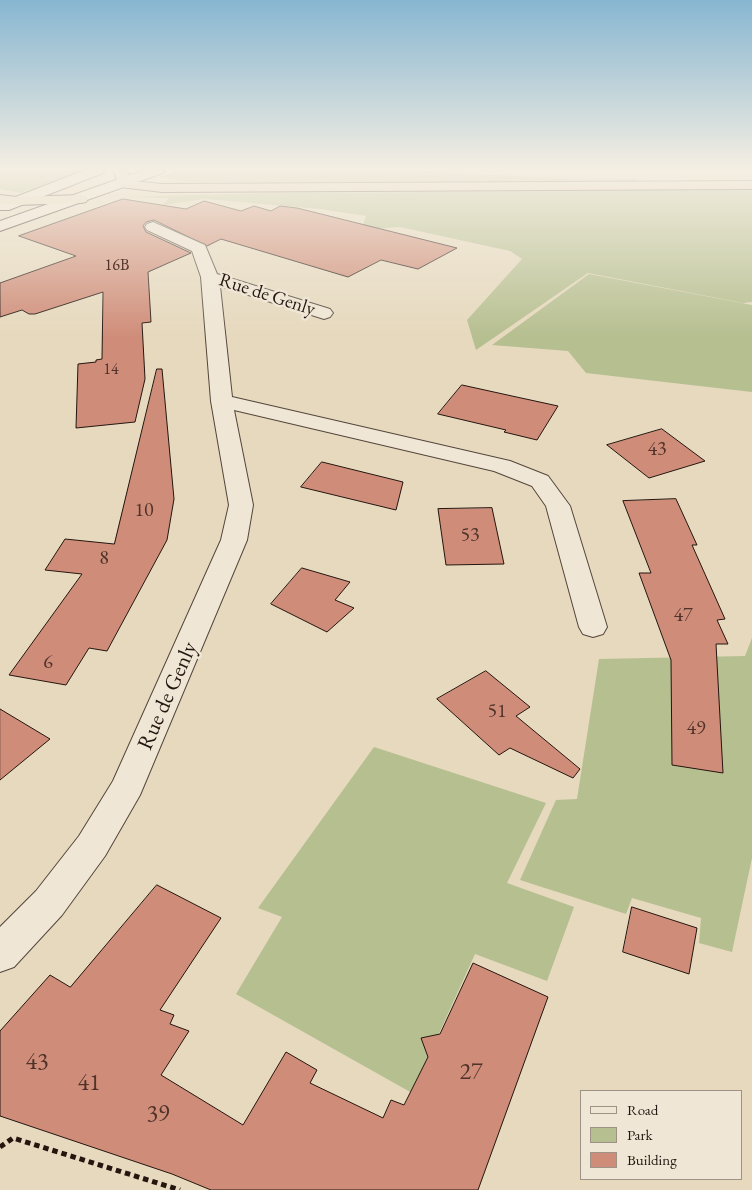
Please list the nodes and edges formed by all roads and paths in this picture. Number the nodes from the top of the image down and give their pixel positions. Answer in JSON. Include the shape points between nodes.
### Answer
{"nodes":[{"id":1,"x":153,"y":227,"type":"dead end"},
{"id":2,"x":210,"y":277,"type":"junction"},
{"id":3,"x":324,"y":313,"type":"dead end"},
{"id":4,"x":222,"y":401,"type":"junction"},
{"id":5,"x":592,"y":627,"type":"dead end"},
{"id":6,"x":0,"y":954,"type":"edge"},
{"id":7,"x":0,"y":1147,"type":"edge"},
{"id":8,"x":180,"y":1190,"type":"edge"}],
"edges":[{"from":1,"to":2,"type":"street","name":"Rue de Genly","via":[[199,248]]},
{"from":2,"to":3,"type":"street","name":"Rue de Genly"},
{"from":2,"to":4,"type":"street","name":"Rue de Genly"},
{"from":4,"to":5,"type":"street","via":[[502,466],[540,481],[558,506]]},
{"from":4,"to":6,"type":"street","name":"Rue de Genly","via":[[241,505],[230,549],[128,786],[92,846],[49,903]]},
{"from":7,"to":8,"type":"path","via":[[13,1138]]}]}
